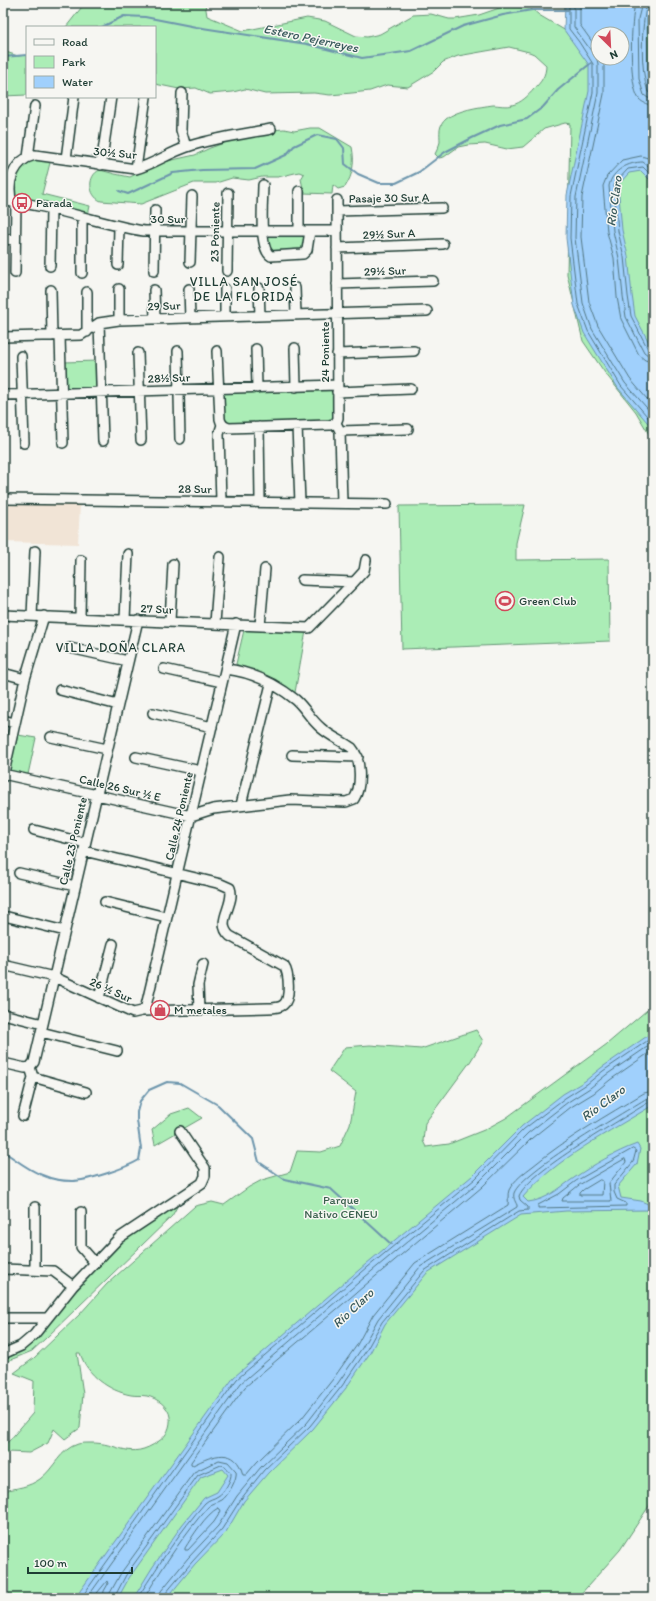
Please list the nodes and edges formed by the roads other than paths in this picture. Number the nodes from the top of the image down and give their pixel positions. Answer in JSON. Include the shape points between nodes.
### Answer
{"nodes":[{"id":1,"x":182,"y":93,"type":"dead end"},
{"id":2,"x":74,"y":98,"type":"edge"},
{"id":3,"x":111,"y":98,"type":"edge"},
{"id":4,"x":146,"y":98,"type":"edge"},
{"id":5,"x":35,"y":106,"type":"dead end"},
{"id":6,"x":271,"y":129,"type":"dead end"},
{"id":7,"x":186,"y":147,"type":"junction"},
{"id":8,"x":28,"y":157,"type":"junction"},
{"id":9,"x":66,"y":159,"type":"junction"},
{"id":10,"x":101,"y":164,"type":"junction"},
{"id":11,"x":136,"y":169,"type":"junction"},
{"id":12,"x":263,"y":185,"type":"dead end"},
{"id":13,"x":299,"y":191,"type":"dead end"},
{"id":14,"x":228,"y":193,"type":"dead end"},
{"id":15,"x":192,"y":196,"type":"dead end"},
{"id":16,"x":337,"y":200,"type":"dead end"},
{"id":17,"x":10,"y":202,"type":"edge"},
{"id":18,"x":442,"y":208,"type":"dead end"},
{"id":19,"x":51,"y":209,"type":"junction"},
{"id":20,"x":155,"y":210,"type":"dead end"},
{"id":21,"x":337,"y":211,"type":"junction"},
{"id":22,"x":82,"y":217,"type":"junction"},
{"id":23,"x":119,"y":227,"type":"junction"},
{"id":24,"x":155,"y":231,"type":"junction"},
{"id":25,"x":191,"y":231,"type":"junction"},
{"id":26,"x":228,"y":231,"type":"junction"},
{"id":27,"x":262,"y":231,"type":"junction"},
{"id":28,"x":299,"y":231,"type":"junction"},
{"id":29,"x":310,"y":231,"type":"junction"},
{"id":30,"x":337,"y":231,"type":"junction"},
{"id":31,"x":3,"y":240,"type":"edge"},
{"id":32,"x":15,"y":240,"type":"junction"},
{"id":33,"x":443,"y":244,"type":"dead end"},
{"id":34,"x":337,"y":248,"type":"junction"},
{"id":35,"x":190,"y":262,"type":"dead end"},
{"id":36,"x":118,"y":265,"type":"dead end"},
{"id":37,"x":50,"y":266,"type":"dead end"},
{"id":38,"x":154,"y":271,"type":"dead end"},
{"id":39,"x":227,"y":271,"type":"dead end"},
{"id":40,"x":15,"y":273,"type":"dead end"},
{"id":41,"x":82,"y":273,"type":"dead end"},
{"id":42,"x":433,"y":281,"type":"dead end"},
{"id":43,"x":337,"y":284,"type":"junction"},
{"id":44,"x":259,"y":288,"type":"dead end"},
{"id":45,"x":295,"y":288,"type":"dead end"},
{"id":46,"x":119,"y":289,"type":"dead end"},
{"id":47,"x":189,"y":289,"type":"dead end"},
{"id":48,"x":225,"y":289,"type":"dead end"},
{"id":49,"x":51,"y":290,"type":"dead end"},
{"id":50,"x":154,"y":290,"type":"dead end"},
{"id":51,"x":86,"y":292,"type":"dead end"},
{"id":52,"x":427,"y":311,"type":"dead end"},
{"id":53,"x":337,"y":314,"type":"junction"},
{"id":54,"x":296,"y":315,"type":"junction"},
{"id":55,"x":260,"y":316,"type":"junction"},
{"id":56,"x":225,"y":317,"type":"junction"},
{"id":57,"x":190,"y":318,"type":"junction"},
{"id":58,"x":155,"y":319,"type":"junction"},
{"id":59,"x":120,"y":320,"type":"junction"},
{"id":60,"x":99,"y":323,"type":"junction"},
{"id":61,"x":87,"y":332,"type":"junction"},
{"id":62,"x":56,"y":336,"type":"junction"},
{"id":63,"x":3,"y":337,"type":"edge"},
{"id":64,"x":295,"y":348,"type":"dead end"},
{"id":65,"x":256,"y":349,"type":"dead end"},
{"id":66,"x":217,"y":350,"type":"dead end"},
{"id":67,"x":414,"y":351,"type":"dead end"},
{"id":68,"x":178,"y":352,"type":"dead end"},
{"id":69,"x":138,"y":353,"type":"dead end"},
{"id":70,"x":337,"y":354,"type":"junction"},
{"id":71,"x":21,"y":356,"type":"dead end"},
{"id":72,"x":296,"y":387,"type":"junction"},
{"id":73,"x":257,"y":388,"type":"junction"},
{"id":74,"x":219,"y":389,"type":"junction"},
{"id":75,"x":337,"y":389,"type":"junction"},
{"id":76,"x":179,"y":390,"type":"junction"},
{"id":77,"x":411,"y":390,"type":"dead end"},
{"id":78,"x":140,"y":391,"type":"junction"},
{"id":79,"x":101,"y":392,"type":"junction"},
{"id":80,"x":61,"y":393,"type":"junction"},
{"id":81,"x":22,"y":394,"type":"junction"},
{"id":82,"x":3,"y":395,"type":"edge"},
{"id":83,"x":222,"y":425,"type":"junction"},
{"id":84,"x":297,"y":426,"type":"junction"},
{"id":85,"x":259,"y":427,"type":"junction"},
{"id":86,"x":338,"y":427,"type":"junction"},
{"id":87,"x":408,"y":429,"type":"dead end"},
{"id":88,"x":180,"y":439,"type":"dead end"},
{"id":89,"x":141,"y":440,"type":"dead end"},
{"id":90,"x":103,"y":441,"type":"dead end"},
{"id":91,"x":63,"y":442,"type":"dead end"},
{"id":92,"x":24,"y":443,"type":"dead end"},
{"id":93,"x":3,"y":498,"type":"edge"},
{"id":94,"x":221,"y":501,"type":"junction"},
{"id":95,"x":260,"y":501,"type":"junction"},
{"id":96,"x":300,"y":503,"type":"junction"},
{"id":97,"x":342,"y":503,"type":"junction"},
{"id":98,"x":387,"y":504,"type":"dead end"},
{"id":99,"x":35,"y":551,"type":"dead end"},
{"id":100,"x":128,"y":554,"type":"dead end"},
{"id":101,"x":220,"y":557,"type":"dead end"},
{"id":102,"x":81,"y":560,"type":"dead end"},
{"id":103,"x":366,"y":560,"type":"dead end"},
{"id":104,"x":173,"y":564,"type":"dead end"},
{"id":105,"x":265,"y":569,"type":"dead end"},
{"id":106,"x":302,"y":580,"type":"dead end"},
{"id":107,"x":354,"y":582,"type":"junction"},
{"id":108,"x":3,"y":614,"type":"edge"},
{"id":109,"x":32,"y":616,"type":"junction"},
{"id":110,"x":44,"y":616,"type":"junction"},
{"id":111,"x":80,"y":618,"type":"junction"},
{"id":112,"x":125,"y":619,"type":"junction"},
{"id":113,"x":138,"y":620,"type":"junction"},
{"id":114,"x":170,"y":621,"type":"junction"},
{"id":115,"x":215,"y":624,"type":"junction"},
{"id":116,"x":236,"y":624,"type":"junction"},
{"id":117,"x":260,"y":626,"type":"junction"},
{"id":118,"x":70,"y":648,"type":"dead end"},
{"id":119,"x":128,"y":661,"type":"junction"},
{"id":120,"x":164,"y":669,"type":"dead end"},
{"id":121,"x":226,"y":669,"type":"junction"},
{"id":122,"x":3,"y":673,"type":"edge"},
{"id":123,"x":25,"y":679,"type":"junction"},
{"id":124,"x":222,"y":682,"type":"junction"},
{"id":125,"x":271,"y":684,"type":"junction"},
{"id":126,"x":60,"y":690,"type":"dead end"},
{"id":127,"x":118,"y":705,"type":"junction"},
{"id":128,"x":153,"y":713,"type":"dead end"},
{"id":129,"x":3,"y":720,"type":"edge"},
{"id":130,"x":14,"y":723,"type":"junction"},
{"id":131,"x":212,"y":727,"type":"junction"},
{"id":132,"x":51,"y":737,"type":"dead end"},
{"id":133,"x":107,"y":749,"type":"junction"},
{"id":134,"x":357,"y":754,"type":"junction"},
{"id":135,"x":292,"y":755,"type":"dead end"},
{"id":136,"x":136,"y":757,"type":"dead end"},
{"id":137,"x":201,"y":771,"type":"junction"},
{"id":138,"x":3,"y":774,"type":"edge"},
{"id":139,"x":3,"y":777,"type":"edge"},
{"id":140,"x":97,"y":795,"type":"junction"},
{"id":141,"x":241,"y":805,"type":"junction"},
{"id":142,"x":190,"y":816,"type":"junction"},
{"id":143,"x":34,"y":830,"type":"dead end"},
{"id":144,"x":84,"y":847,"type":"junction"},
{"id":145,"x":20,"y":873,"type":"dead end"},
{"id":146,"x":177,"y":874,"type":"junction"},
{"id":147,"x":75,"y":886,"type":"junction"},
{"id":148,"x":105,"y":902,"type":"dead end"},
{"id":149,"x":8,"y":917,"type":"dead end"},
{"id":150,"x":166,"y":917,"type":"junction"},
{"id":151,"x":65,"y":931,"type":"junction"},
{"id":152,"x":113,"y":944,"type":"dead end"},
{"id":153,"x":203,"y":964,"type":"dead end"},
{"id":154,"x":3,"y":965,"type":"edge"},
{"id":155,"x":54,"y":977,"type":"junction"},
{"id":156,"x":99,"y":998,"type":"junction"},
{"id":157,"x":199,"y":1010,"type":"junction"},
{"id":158,"x":142,"y":1011,"type":"junction"},
{"id":159,"x":3,"y":1014,"type":"edge"},
{"id":160,"x":42,"y":1028,"type":"junction"},
{"id":161,"x":117,"y":1051,"type":"dead end"},
{"id":162,"x":3,"y":1063,"type":"edge"},
{"id":163,"x":30,"y":1067,"type":"junction"},
{"id":164,"x":33,"y":1077,"type":"junction"},
{"id":165,"x":86,"y":1092,"type":"dead end"},
{"id":166,"x":24,"y":1116,"type":"dead end"},
{"id":167,"x":180,"y":1131,"type":"dead end"},
{"id":168,"x":35,"y":1208,"type":"dead end"},
{"id":169,"x":80,"y":1212,"type":"dead end"},
{"id":170,"x":95,"y":1263,"type":"junction"},
{"id":171,"x":3,"y":1269,"type":"edge"},
{"id":172,"x":35,"y":1270,"type":"junction"},
{"id":173,"x":73,"y":1286,"type":"junction"},
{"id":174,"x":3,"y":1318,"type":"edge"},
{"id":175,"x":47,"y":1318,"type":"junction"},
{"id":176,"x":3,"y":1354,"type":"edge"}],
"edges":[{"from":1,"to":7,"type":"street","via":[[181,130]]},
{"from":2,"to":9,"type":"street"},
{"from":3,"to":10,"type":"street"},
{"from":4,"to":11,"type":"street"},
{"from":5,"to":8,"type":"street"},
{"from":6,"to":7,"type":"street","name":"30½ Sur"},
{"from":7,"to":11,"type":"street","name":"30½ Sur"},
{"from":8,"to":9,"type":"street","name":"30½ Sur","via":[[35,155]]},
{"from":8,"to":17,"type":"street","via":[[17,166],[11,177]]},
{"from":9,"to":10,"type":"street","name":"30½ Sur"},
{"from":10,"to":11,"type":"street","name":"30½ Sur"},
{"from":12,"to":27,"type":"street"},
{"from":13,"to":28,"type":"street"},
{"from":14,"to":26,"type":"street","name":"23 Poniente"},
{"from":15,"to":25,"type":"street"},
{"from":16,"to":21,"type":"street","name":"24 Poniente"},
{"from":17,"to":19,"type":"street","name":"30 Sur"},
{"from":17,"to":32,"type":"street"},
{"from":18,"to":21,"type":"street","name":"Pasaje 30 Sur A"},
{"from":19,"to":22,"type":"street","name":"30 Sur"},
{"from":19,"to":37,"type":"street"},
{"from":20,"to":24,"type":"street"},
{"from":21,"to":30,"type":"street","name":"24 Poniente"},
{"from":22,"to":23,"type":"street","name":"30 Sur"},
{"from":22,"to":41,"type":"street"},
{"from":23,"to":24,"type":"street","name":"30 Sur"},
{"from":23,"to":36,"type":"street"},
{"from":24,"to":25,"type":"street","name":"30 Sur"},
{"from":24,"to":38,"type":"street"},
{"from":25,"to":26,"type":"street","name":"30 Sur"},
{"from":25,"to":35,"type":"street"},
{"from":26,"to":27,"type":"street","name":"30 Sur"},
{"from":26,"to":39,"type":"street","name":"23 Poniente"},
{"from":27,"to":28,"type":"street","name":"30 Sur"},
{"from":27,"to":29,"type":"street","via":[[265,250],[271,256],[305,254]]},
{"from":28,"to":29,"type":"street","name":"30 Sur"},
{"from":29,"to":30,"type":"street","name":"30 Sur"},
{"from":30,"to":34,"type":"street","name":"24 Poniente"},
{"from":31,"to":32,"type":"street"},
{"from":32,"to":40,"type":"street"},
{"from":33,"to":34,"type":"street","name":"29½ Sur A"},
{"from":34,"to":43,"type":"street","name":"24 Poniente"},
{"from":42,"to":43,"type":"street","name":"29½ Sur"},
{"from":43,"to":53,"type":"street","name":"24 Poniente"},
{"from":44,"to":55,"type":"street"},
{"from":45,"to":54,"type":"street"},
{"from":46,"to":59,"type":"street"},
{"from":47,"to":57,"type":"street"},
{"from":48,"to":56,"type":"street"},
{"from":49,"to":62,"type":"street"},
{"from":50,"to":58,"type":"street"},
{"from":51,"to":61,"type":"street"},
{"from":52,"to":53,"type":"street","name":"29 Sur"},
{"from":53,"to":54,"type":"street","name":"29 Sur"},
{"from":53,"to":70,"type":"street","name":"24 Poniente"},
{"from":54,"to":55,"type":"street","name":"29 Sur"},
{"from":55,"to":56,"type":"street","name":"29 Sur"},
{"from":56,"to":57,"type":"street","name":"29 Sur"},
{"from":57,"to":58,"type":"street","name":"29 Sur"},
{"from":58,"to":59,"type":"street","name":"29 Sur"},
{"from":59,"to":60,"type":"street","name":"29 Sur"},
{"from":60,"to":61,"type":"street","name":"29 Sur"},
{"from":60,"to":79,"type":"street"},
{"from":61,"to":62,"type":"street","name":"29 Sur","via":[[81,335]]},
{"from":62,"to":63,"type":"street","name":"29 Sur"},
{"from":62,"to":80,"type":"street"},
{"from":64,"to":72,"type":"street"},
{"from":65,"to":73,"type":"street"},
{"from":66,"to":74,"type":"street"},
{"from":67,"to":70,"type":"street"},
{"from":68,"to":76,"type":"street"},
{"from":69,"to":78,"type":"street"},
{"from":70,"to":75,"type":"street","name":"24 Poniente"},
{"from":71,"to":81,"type":"street"},
{"from":72,"to":73,"type":"street","name":"28½ Sur"},
{"from":72,"to":75,"type":"street","name":"28½ Sur"},
{"from":73,"to":74,"type":"street","name":"28½ Sur"},
{"from":74,"to":76,"type":"street","name":"28½ Sur"},
{"from":74,"to":83,"type":"street"},
{"from":75,"to":77,"type":"street","name":"28½ Sur"},
{"from":75,"to":86,"type":"street","name":"24 Poniente"},
{"from":76,"to":78,"type":"street","name":"28½ Sur"},
{"from":76,"to":88,"type":"street"},
{"from":78,"to":79,"type":"street","name":"28½ Sur"},
{"from":78,"to":89,"type":"street"},
{"from":79,"to":80,"type":"street","name":"28½ Sur"},
{"from":79,"to":90,"type":"street"},
{"from":80,"to":81,"type":"street","name":"28½ Sur"},
{"from":80,"to":91,"type":"street"},
{"from":81,"to":82,"type":"street","name":"28½ Sur"},
{"from":81,"to":92,"type":"street"},
{"from":83,"to":85,"type":"street","via":[[230,428]]},
{"from":83,"to":94,"type":"street"},
{"from":84,"to":85,"type":"street"},
{"from":84,"to":86,"type":"street"},
{"from":84,"to":96,"type":"street"},
{"from":85,"to":95,"type":"street"},
{"from":86,"to":87,"type":"street"},
{"from":86,"to":97,"type":"street","name":"24 Poniente"},
{"from":93,"to":94,"type":"street","name":"28 Sur"},
{"from":94,"to":95,"type":"street","name":"28 Sur"},
{"from":95,"to":96,"type":"street","name":"28 Sur"},
{"from":96,"to":97,"type":"street","name":"28 Sur"},
{"from":97,"to":98,"type":"street","name":"28 Sur"},
{"from":99,"to":109,"type":"street"},
{"from":100,"to":112,"type":"street"},
{"from":101,"to":115,"type":"street"},
{"from":102,"to":111,"type":"street"},
{"from":103,"to":107,"type":"street","via":[[364,570]]},
{"from":104,"to":114,"type":"street"},
{"from":105,"to":117,"type":"street"},
{"from":106,"to":107,"type":"street"},
{"from":107,"to":117,"type":"street","name":"27 Sur","via":[[310,628]]},
{"from":108,"to":109,"type":"street","name":"27 Sur"},
{"from":109,"to":110,"type":"street","name":"27 Sur"},
{"from":110,"to":111,"type":"street","name":"27 Sur"},
{"from":110,"to":123,"type":"street"},
{"from":111,"to":112,"type":"street","name":"27 Sur"},
{"from":112,"to":113,"type":"street","name":"27 Sur"},
{"from":113,"to":114,"type":"street","name":"27 Sur"},
{"from":113,"to":119,"type":"street","name":"Calle 23 Poniente"},
{"from":114,"to":115,"type":"street","name":"27 Sur"},
{"from":115,"to":116,"type":"street","name":"27 Sur"},
{"from":116,"to":117,"type":"street","name":"27 Sur"},
{"from":116,"to":121,"type":"street","name":"Calle 24 Poniente"},
{"from":118,"to":119,"type":"street"},
{"from":119,"to":127,"type":"street","name":"Calle 23 Poniente"},
{"from":120,"to":124,"type":"street"},
{"from":121,"to":124,"type":"street","name":"Calle 24 Poniente"},
{"from":121,"to":125,"type":"street","via":[[251,675]]},
{"from":122,"to":123,"type":"street"},
{"from":123,"to":130,"type":"street"},
{"from":124,"to":131,"type":"street","name":"Calle 24 Poniente"},
{"from":125,"to":134,"type":"street","via":[[296,701],[321,728]]},
{"from":125,"to":141,"type":"street"},
{"from":126,"to":127,"type":"street"},
{"from":127,"to":133,"type":"street","name":"Calle 23 Poniente"},
{"from":128,"to":131,"type":"street"},
{"from":129,"to":130,"type":"street"},
{"from":130,"to":138,"type":"street"},
{"from":131,"to":137,"type":"street","name":"Calle 24 Poniente"},
{"from":132,"to":133,"type":"street"},
{"from":133,"to":140,"type":"street","name":"Calle 23 Poniente"},
{"from":134,"to":135,"type":"street"},
{"from":134,"to":141,"type":"street","name":"Calle 26 Sur ½ E","via":[[358,791],[350,801],[290,800]]},
{"from":136,"to":137,"type":"street"},
{"from":137,"to":142,"type":"street","name":"Calle 24 Poniente"},
{"from":138,"to":139,"type":"street"},
{"from":138,"to":140,"type":"street","name":"Calle 26 Sur ½ E"},
{"from":140,"to":142,"type":"street","name":"Calle 26 Sur ½ E"},
{"from":140,"to":144,"type":"street","name":"Calle 23 Poniente"},
{"from":141,"to":142,"type":"street","name":"Calle 26 Sur ½ E"},
{"from":142,"to":146,"type":"street","name":"Calle 24 Poniente"},
{"from":143,"to":144,"type":"street"},
{"from":144,"to":146,"type":"street"},
{"from":144,"to":147,"type":"street","name":"Calle 23 Poniente"},
{"from":145,"to":147,"type":"street"},
{"from":146,"to":150,"type":"street","name":"Calle 24 Poniente"},
{"from":146,"to":157,"type":"street","name":"26 ½ Sur","via":[[230,888],[231,896],[224,927],[226,932],[284,966],[288,976],[286,1000],[281,1006]]},
{"from":147,"to":151,"type":"street","name":"Calle 23 Poniente"},
{"from":148,"to":150,"type":"street"},
{"from":149,"to":151,"type":"street"},
{"from":150,"to":158,"type":"street","name":"Calle 24 Poniente","via":[[146,1006]]},
{"from":151,"to":155,"type":"street","name":"Calle 23 Poniente"},
{"from":152,"to":156,"type":"street"},
{"from":153,"to":157,"type":"street","via":[[198,985]]},
{"from":154,"to":155,"type":"street","name":"26 ½ Sur"},
{"from":155,"to":156,"type":"street","name":"26 ½ Sur"},
{"from":155,"to":160,"type":"street","name":"Calle 23 Poniente"},
{"from":156,"to":158,"type":"street","name":"26 ½ Sur","via":[[133,1013]]},
{"from":157,"to":158,"type":"street","name":"26 ½ Sur"},
{"from":159,"to":160,"type":"street"},
{"from":160,"to":161,"type":"street"},
{"from":160,"to":163,"type":"street","name":"Calle 23 Poniente","via":[[34,1062]]},
{"from":162,"to":163,"type":"street"},
{"from":163,"to":164,"type":"street"},
{"from":164,"to":165,"type":"street"},
{"from":164,"to":166,"type":"street"},
{"from":167,"to":170,"type":"street","via":[[205,1168],[202,1184],[123,1234]]},
{"from":168,"to":172,"type":"street"},
{"from":169,"to":170,"type":"street","via":[[81,1247]]},
{"from":170,"to":173,"type":"street"},
{"from":171,"to":172,"type":"street"},
{"from":172,"to":173,"type":"street","via":[[53,1271]]},
{"from":173,"to":175,"type":"street"},
{"from":174,"to":175,"type":"street"},
{"from":175,"to":176,"type":"street","via":[[25,1343]]}]}
